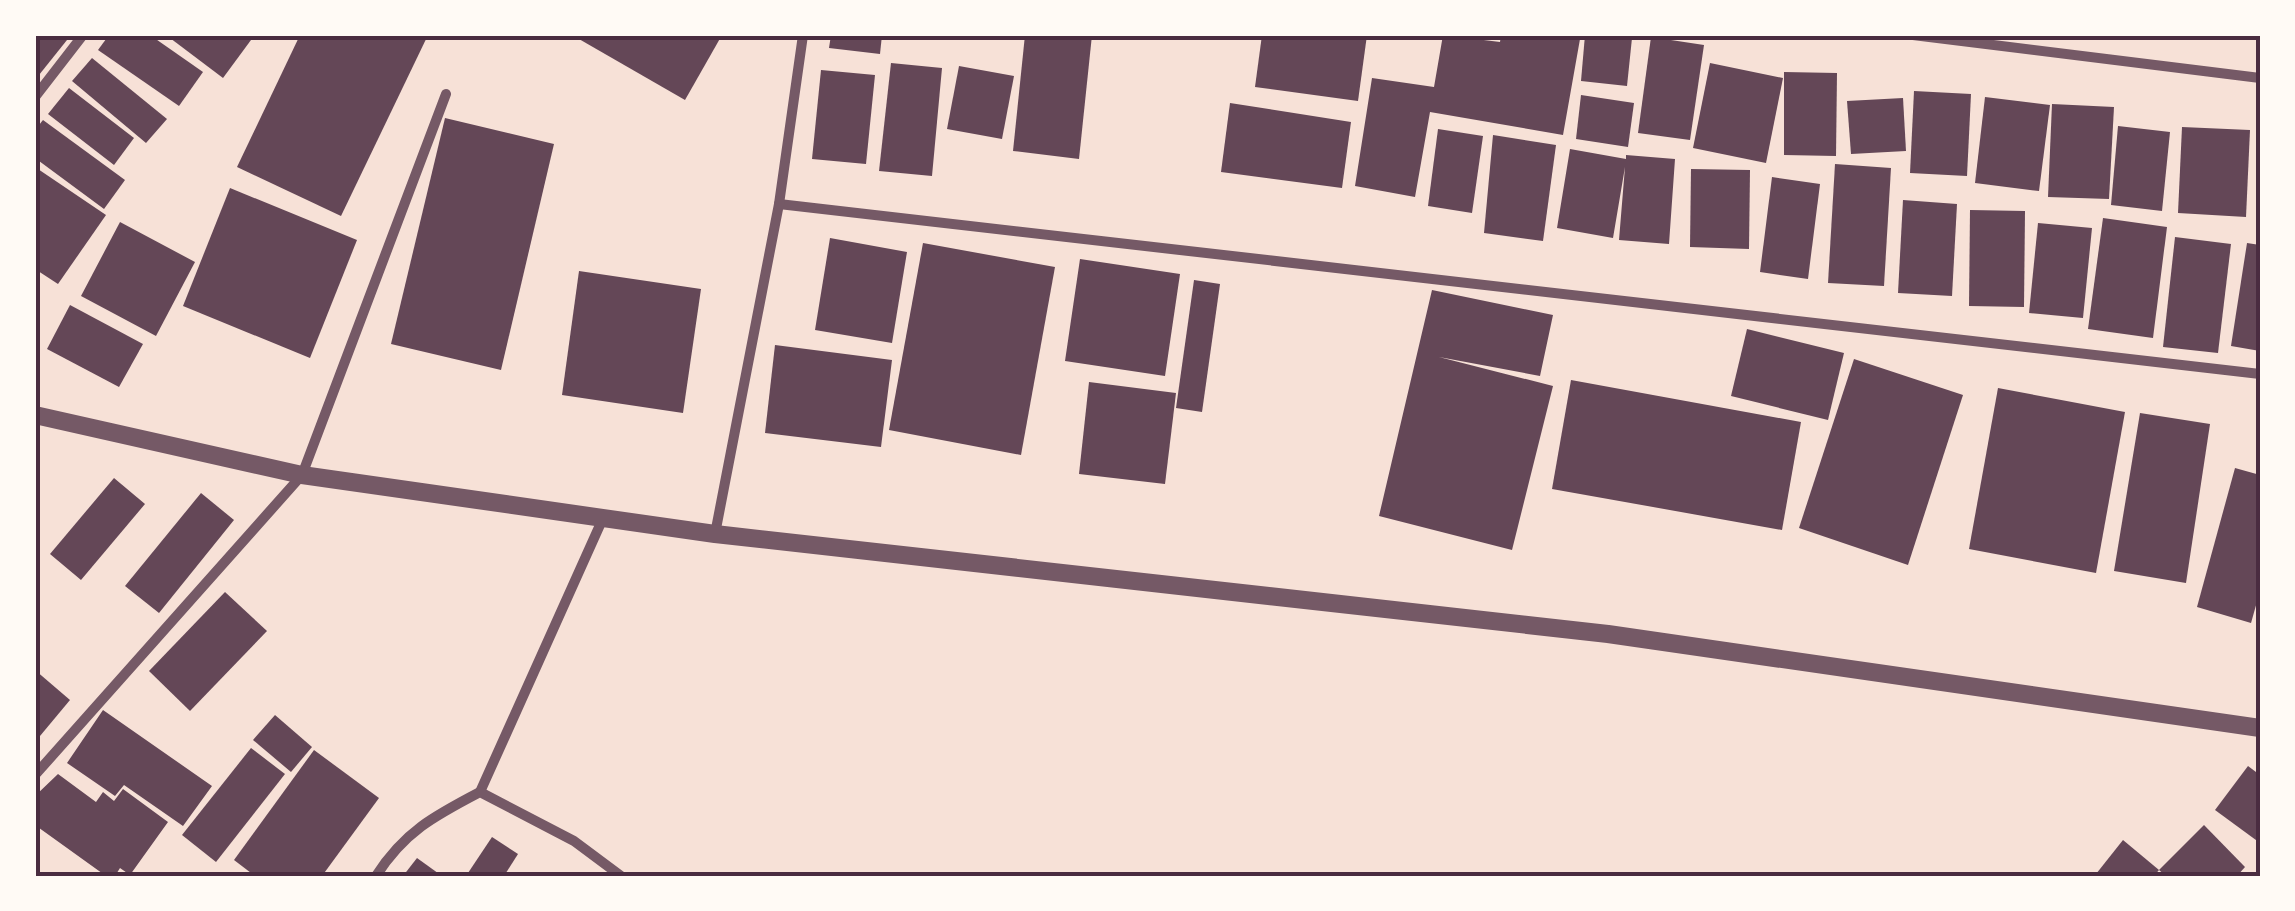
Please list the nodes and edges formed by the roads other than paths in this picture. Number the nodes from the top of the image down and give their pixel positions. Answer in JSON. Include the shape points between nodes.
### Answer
{"nodes":[{"id":1,"x":84,"y":35,"type":"edge"},
{"id":2,"x":804,"y":35,"type":"edge"},
{"id":3,"x":1913,"y":35,"type":"edge"},
{"id":4,"x":1927,"y":36,"type":"edge"},
{"id":5,"x":2260,"y":78,"type":"edge"},
{"id":6,"x":446,"y":94,"type":"dead end"},
{"id":7,"x":35,"y":96,"type":"edge"},
{"id":8,"x":779,"y":204,"type":"junction"},
{"id":9,"x":2260,"y":374,"type":"edge"},
{"id":10,"x":35,"y":416,"type":"edge"},
{"id":11,"x":302,"y":474,"type":"junction"},
{"id":12,"x":604,"y":516,"type":"junction"},
{"id":13,"x":714,"y":534,"type":"junction"},
{"id":14,"x":2260,"y":728,"type":"edge"},
{"id":15,"x":35,"y":774,"type":"edge"},
{"id":16,"x":480,"y":792,"type":"junction"},
{"id":17,"x":376,"y":876,"type":"edge"},
{"id":18,"x":621,"y":876,"type":"edge"}],
"edges":[{"from":1,"to":7,"type":"street"},
{"from":2,"to":8,"type":"street"},
{"from":3,"to":4,"type":"street"},
{"from":4,"to":5,"type":"street"},
{"from":6,"to":11,"type":"street"},
{"from":8,"to":9,"type":"street"},
{"from":8,"to":13,"type":"street"},
{"from":10,"to":11,"type":"street"},
{"from":11,"to":12,"type":"street"},
{"from":11,"to":15,"type":"street"},
{"from":12,"to":13,"type":"street"},
{"from":12,"to":16,"type":"street"},
{"from":13,"to":14,"type":"street","via":[[1608,634]]},
{"from":16,"to":17,"type":"street","via":[[396,844]]},
{"from":16,"to":18,"type":"street","via":[[574,841]]}]}
